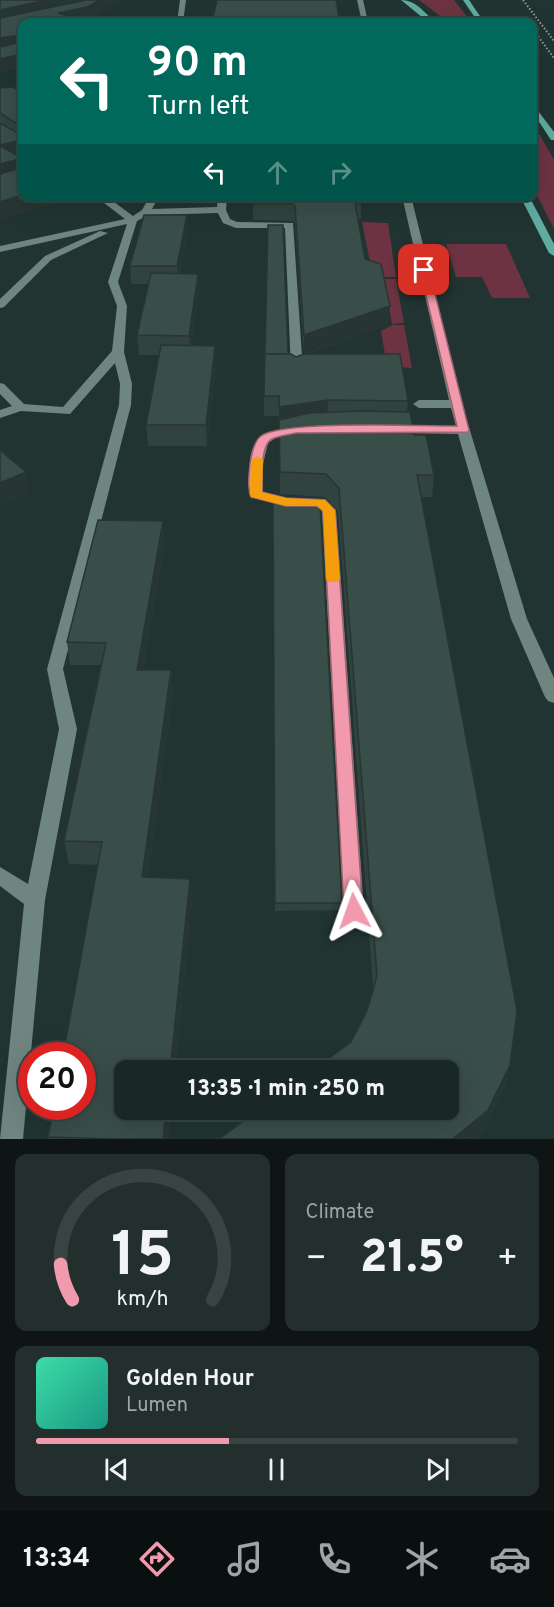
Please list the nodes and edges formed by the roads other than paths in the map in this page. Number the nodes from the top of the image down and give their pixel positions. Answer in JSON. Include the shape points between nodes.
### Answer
{"nodes":[{"id":1,"x":183,"y":0,"type":"edge"},
{"id":2,"x":360,"y":0,"type":"edge"},
{"id":3,"x":404,"y":0,"type":"edge"},
{"id":4,"x":466,"y":0,"type":"edge"},
{"id":5,"x":181,"y":18,"type":"edge"},
{"id":6,"x":364,"y":18,"type":"edge"},
{"id":7,"x":428,"y":18,"type":"edge"},
{"id":8,"x":478,"y":18,"type":"edge"},
{"id":9,"x":537,"y":112,"type":"edge"},
{"id":10,"x":554,"y":138,"type":"edge"},
{"id":11,"x":109,"y":201,"type":"edge"},
{"id":12,"x":151,"y":201,"type":"edge"},
{"id":13,"x":222,"y":201,"type":"edge"},
{"id":14,"x":407,"y":201,"type":"edge"},
{"id":15,"x":527,"y":201,"type":"edge"},
{"id":16,"x":221,"y":210,"type":"junction"},
{"id":17,"x":139,"y":216,"type":"junction"},
{"id":18,"x":0,"y":249,"type":"edge"},
{"id":19,"x":554,"y":253,"type":"edge"},
{"id":20,"x":0,"y":305,"type":"edge"},
{"id":21,"x":118,"y":352,"type":"junction"},
{"id":22,"x":297,"y":371,"type":"edge"},
{"id":23,"x":0,"y":387,"type":"edge"},
{"id":24,"x":419,"y":404,"type":"dead end"},
{"id":25,"x":456,"y":404,"type":"junction"},
{"id":26,"x":20,"y":407,"type":"junction"},
{"id":27,"x":0,"y":414,"type":"edge"},
{"id":28,"x":314,"y":429,"type":"edge"},
{"id":29,"x":382,"y":429,"type":"edge"},
{"id":30,"x":464,"y":430,"type":"junction"},
{"id":31,"x":554,"y":697,"type":"edge"},
{"id":32,"x":0,"y":875,"type":"edge"},
{"id":33,"x":35,"y":900,"type":"junction"},
{"id":34,"x":354,"y":911,"type":"dead end"},
{"id":35,"x":11,"y":1139,"type":"edge"}],
"edges":[{"from":1,"to":5,"type":"street"},
{"from":2,"to":6,"type":"street"},
{"from":3,"to":7,"type":"main road"},
{"from":4,"to":8,"type":"main road"},
{"from":9,"to":10,"type":"main road"},
{"from":11,"to":17,"type":"street"},
{"from":12,"to":17,"type":"street"},
{"from":13,"to":16,"type":"street"},
{"from":14,"to":25,"type":"street"},
{"from":15,"to":19,"type":"main road"},
{"from":16,"to":17,"type":"street"},
{"from":16,"to":22,"type":"street","via":[[226,221],[236,225],[290,225]]},
{"from":17,"to":18,"type":"street"},
{"from":17,"to":20,"type":"street","via":[[48,258]]},
{"from":17,"to":21,"type":"street","via":[[113,282],[122,306]]},
{"from":21,"to":26,"type":"street","via":[[66,411]]},
{"from":21,"to":33,"type":"street","via":[[126,384],[125,405],[55,669],[68,729]]},
{"from":23,"to":26,"type":"street"},
{"from":24,"to":25,"type":"street"},
{"from":25,"to":30,"type":"street"},
{"from":26,"to":27,"type":"street"},
{"from":28,"to":34,"type":"street","via":[[266,437],[260,444],[256,464],[256,494],[286,502],[320,502],[329,510]]},
{"from":29,"to":30,"type":"street"},
{"from":30,"to":31,"type":"street","via":[[519,619]]},
{"from":32,"to":33,"type":"street"},
{"from":33,"to":35,"type":"street"}]}
